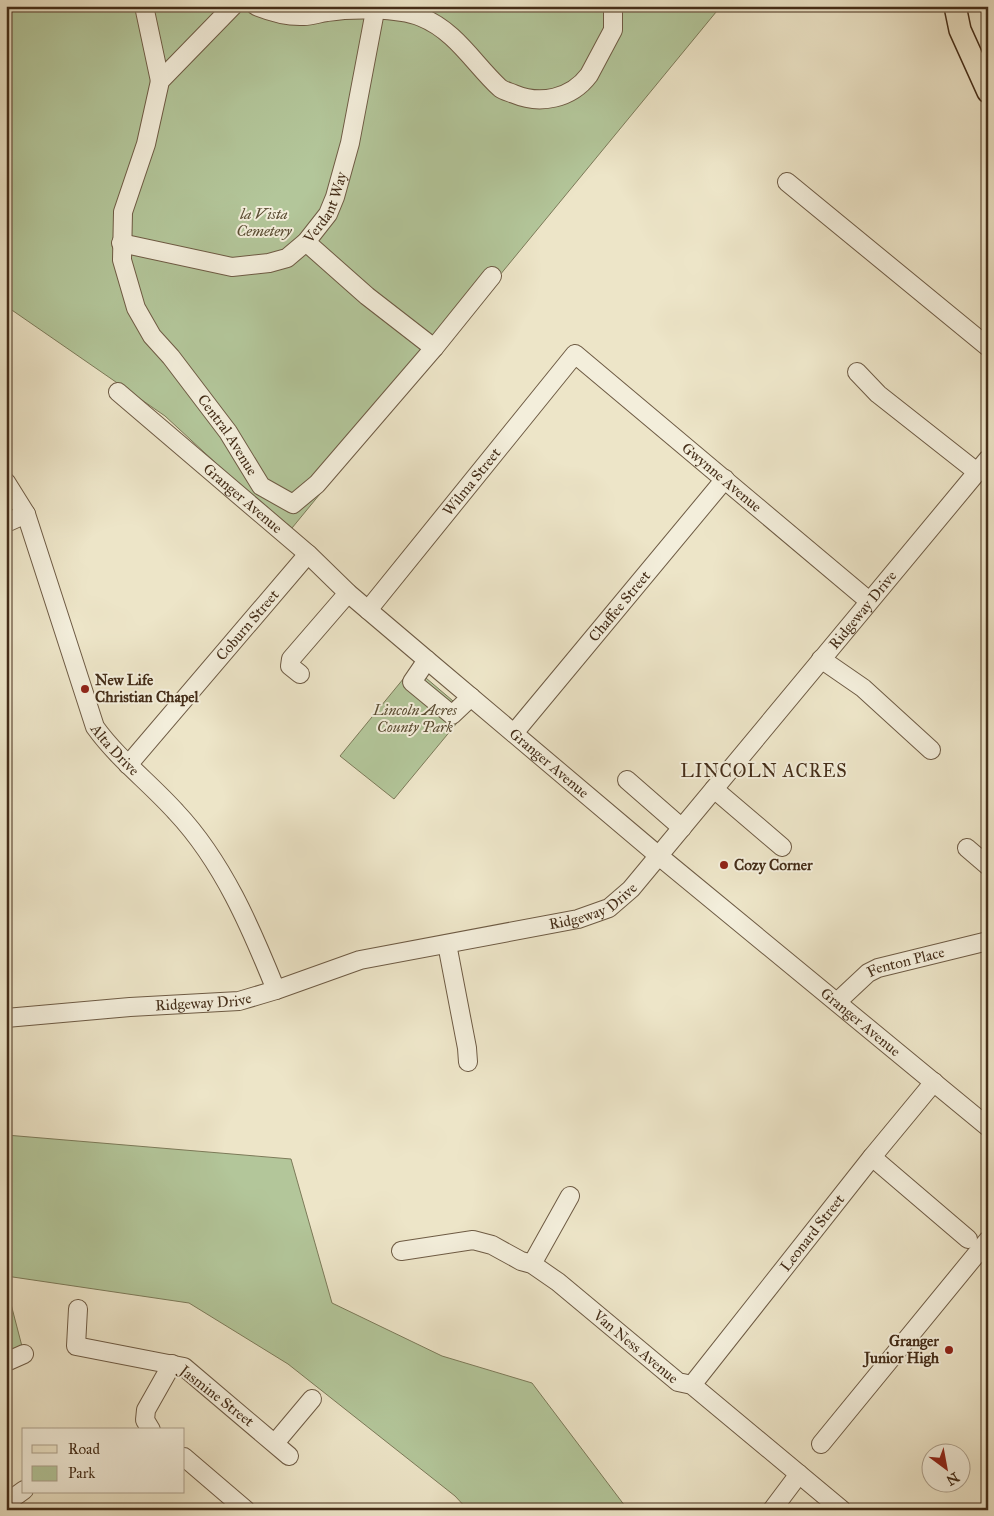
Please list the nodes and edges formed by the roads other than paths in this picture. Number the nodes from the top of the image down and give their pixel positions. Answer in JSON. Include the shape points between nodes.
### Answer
{"nodes":[{"id":1,"x":144,"y":6,"type":"edge"},
{"id":2,"x":233,"y":6,"type":"edge"},
{"id":3,"x":256,"y":6,"type":"edge"},
{"id":4,"x":613,"y":6,"type":"edge"},
{"id":5,"x":955,"y":6,"type":"edge"},
{"id":6,"x":375,"y":11,"type":"junction"},
{"id":7,"x":160,"y":81,"type":"junction"},
{"id":8,"x":988,"y":92,"type":"edge"},
{"id":9,"x":787,"y":182,"type":"dead end"},
{"id":10,"x":306,"y":242,"type":"junction"},
{"id":11,"x":121,"y":243,"type":"junction"},
{"id":12,"x":492,"y":276,"type":"dead end"},
{"id":13,"x":988,"y":347,"type":"edge"},
{"id":14,"x":434,"y":348,"type":"junction"},
{"id":15,"x":575,"y":354,"type":"joint"},
{"id":16,"x":857,"y":372,"type":"dead end"},
{"id":17,"x":118,"y":392,"type":"dead end"},
{"id":18,"x":982,"y":465,"type":"edge"},
{"id":19,"x":725,"y":479,"type":"junction"},
{"id":20,"x":6,"y":482,"type":"edge"},
{"id":21,"x":293,"y":504,"type":"joint"},
{"id":22,"x":26,"y":514,"type":"junction"},
{"id":23,"x":6,"y":523,"type":"edge"},
{"id":24,"x":308,"y":554,"type":"junction"},
{"id":25,"x":348,"y":592,"type":"junction"},
{"id":26,"x":869,"y":601,"type":"junction"},
{"id":27,"x":368,"y":610,"type":"junction"},
{"id":28,"x":821,"y":659,"type":"junction"},
{"id":29,"x":426,"y":660,"type":"junction"},
{"id":30,"x":300,"y":674,"type":"dead end"},
{"id":31,"x":471,"y":697,"type":"junction"},
{"id":32,"x":514,"y":733,"type":"junction"},
{"id":33,"x":931,"y":750,"type":"dead end"},
{"id":34,"x":128,"y":765,"type":"junction"},
{"id":35,"x":627,"y":780,"type":"dead end"},
{"id":36,"x":714,"y":789,"type":"junction"},
{"id":37,"x":682,"y":828,"type":"junction"},
{"id":38,"x":782,"y":847,"type":"dead end"},
{"id":39,"x":967,"y":848,"type":"dead end"},
{"id":40,"x":659,"y":856,"type":"junction"},
{"id":41,"x":988,"y":866,"type":"edge"},
{"id":42,"x":988,"y":941,"type":"edge"},
{"id":43,"x":447,"y":944,"type":"junction"},
{"id":44,"x":276,"y":990,"type":"junction"},
{"id":45,"x":837,"y":1002,"type":"junction"},
{"id":46,"x":6,"y":1018,"type":"edge"},
{"id":47,"x":468,"y":1062,"type":"dead end"},
{"id":48,"x":934,"y":1082,"type":"junction"},
{"id":49,"x":988,"y":1127,"type":"edge"},
{"id":50,"x":872,"y":1157,"type":"junction"},
{"id":51,"x":570,"y":1196,"type":"dead end"},
{"id":52,"x":968,"y":1239,"type":"dead end"},
{"id":53,"x":988,"y":1240,"type":"edge"},
{"id":54,"x":401,"y":1251,"type":"dead end"},
{"id":55,"x":527,"y":1263,"type":"junction"},
{"id":56,"x":78,"y":1309,"type":"dead end"},
{"id":57,"x":24,"y":1354,"type":"dead end"},
{"id":58,"x":6,"y":1362,"type":"edge"},
{"id":59,"x":172,"y":1364,"type":"junction"},
{"id":60,"x":692,"y":1384,"type":"junction"},
{"id":61,"x":312,"y":1400,"type":"dead end"},
{"id":62,"x":151,"y":1428,"type":"edge"},
{"id":63,"x":276,"y":1443,"type":"junction"},
{"id":64,"x":821,"y":1444,"type":"dead end"},
{"id":65,"x":289,"y":1456,"type":"dead end"},
{"id":66,"x":185,"y":1458,"type":"edge"},
{"id":67,"x":799,"y":1474,"type":"junction"},
{"id":68,"x":22,"y":1491,"type":"edge"},
{"id":69,"x":6,"y":1503,"type":"edge"},
{"id":70,"x":246,"y":1510,"type":"edge"},
{"id":71,"x":772,"y":1510,"type":"edge"},
{"id":72,"x":842,"y":1510,"type":"edge"}],
"edges":[{"from":1,"to":7,"type":"street"},
{"from":2,"to":7,"type":"street"},
{"from":3,"to":6,"type":"street","via":[[272,13],[304,16],[328,11]]},
{"from":4,"to":6,"type":"street","via":[[614,30],[584,82],[566,94],[548,100],[526,99],[501,89],[461,43],[422,17]]},
{"from":5,"to":8,"type":"main road","via":[[960,30]]},
{"from":6,"to":10,"type":"street","name":"Verdant Way","via":[[350,143],[335,197],[328,214]]},
{"from":7,"to":11,"type":"street","name":"Central Avenue","via":[[148,136],[123,212]]},
{"from":9,"to":13,"type":"street"},
{"from":10,"to":11,"type":"street","name":"Verdant Way","via":[[287,258],[232,266]]},
{"from":10,"to":14,"type":"street","via":[[367,296]]},
{"from":11,"to":21,"type":"street","name":"Central Avenue","via":[[122,260],[136,308],[152,336],[228,432],[261,486]]},
{"from":12,"to":14,"type":"street","name":"Granger Avenue"},
{"from":14,"to":21,"type":"street","name":"Granger Avenue","via":[[317,484]]},
{"from":15,"to":19,"type":"street","name":"Gwynne Avenue"},
{"from":15,"to":27,"type":"street","name":"Wilma Street"},
{"from":16,"to":18,"type":"street","via":[[878,394]]},
{"from":17,"to":24,"type":"street","name":"Granger Avenue"},
{"from":18,"to":26,"type":"street","name":"Ridgeway Drive"},
{"from":19,"to":26,"type":"street","name":"Gwynne Avenue"},
{"from":19,"to":32,"type":"street","name":"Chaffee Street"},
{"from":20,"to":22,"type":"street","name":"Alta Drive"},
{"from":22,"to":23,"type":"street"},
{"from":22,"to":34,"type":"street","name":"Alta Drive","via":[[95,727]]},
{"from":24,"to":25,"type":"street","name":"Granger Avenue"},
{"from":24,"to":34,"type":"street","name":"Coburn Street"},
{"from":25,"to":27,"type":"street","name":"Granger Avenue"},
{"from":25,"to":30,"type":"street","via":[[290,659],[290,666]]},
{"from":26,"to":28,"type":"street","name":"Ridgeway Drive"},
{"from":27,"to":29,"type":"street","name":"Granger Avenue"},
{"from":28,"to":33,"type":"street","via":[[863,688]]},
{"from":28,"to":36,"type":"street","name":"Ridgeway Drive"},
{"from":29,"to":31,"type":"street","name":"Granger Avenue"},
{"from":29,"to":31,"type":"street","via":[[412,682],[452,715]]},
{"from":31,"to":32,"type":"street","name":"Granger Avenue"},
{"from":32,"to":40,"type":"street","name":"Granger Avenue"},
{"from":34,"to":44,"type":"street","name":"Alta Drive","via":[[177,812],[198,838],[240,908]]},
{"from":35,"to":37,"type":"street"},
{"from":36,"to":37,"type":"street","name":"Ridgeway Drive"},
{"from":36,"to":38,"type":"street"},
{"from":37,"to":40,"type":"street","name":"Ridgeway Drive"},
{"from":39,"to":41,"type":"street"},
{"from":40,"to":43,"type":"street","name":"Ridgeway Drive","via":[[631,889],[609,908],[578,919]]},
{"from":40,"to":45,"type":"street","name":"Granger Avenue"},
{"from":42,"to":45,"type":"street","name":"Fenton Place","via":[[878,968],[868,973]]},
{"from":43,"to":44,"type":"street","name":"Ridgeway Drive","via":[[360,960]]},
{"from":43,"to":47,"type":"street"},
{"from":44,"to":46,"type":"street","name":"Ridgeway Drive","via":[[239,1001]]},
{"from":45,"to":48,"type":"street","name":"Granger Avenue"},
{"from":48,"to":49,"type":"street","name":"Granger Avenue"},
{"from":48,"to":50,"type":"street","name":"Leonard Street"},
{"from":50,"to":52,"type":"street"},
{"from":50,"to":60,"type":"street","name":"Leonard Street"},
{"from":51,"to":55,"type":"street"},
{"from":53,"to":64,"type":"street"},
{"from":54,"to":55,"type":"street","name":"Van Ness Avenue","via":[[473,1240],[492,1245]]},
{"from":55,"to":60,"type":"street","name":"Van Ness Avenue","via":[[571,1292],[678,1382]]},
{"from":56,"to":59,"type":"street","name":"Jasmine Street","via":[[76,1346]]},
{"from":57,"to":58,"type":"street"},
{"from":59,"to":62,"type":"street","via":[[146,1410],[146,1420]]},
{"from":59,"to":63,"type":"street","name":"Jasmine Street","via":[[184,1367]]},
{"from":60,"to":67,"type":"street","name":"Van Ness Avenue"},
{"from":61,"to":63,"type":"street"},
{"from":63,"to":65,"type":"street","name":"Jasmine Street"},
{"from":66,"to":70,"type":"street"},
{"from":67,"to":71,"type":"street"},
{"from":67,"to":72,"type":"street","name":"Van Ness Avenue"},
{"from":68,"to":69,"type":"street"}]}
